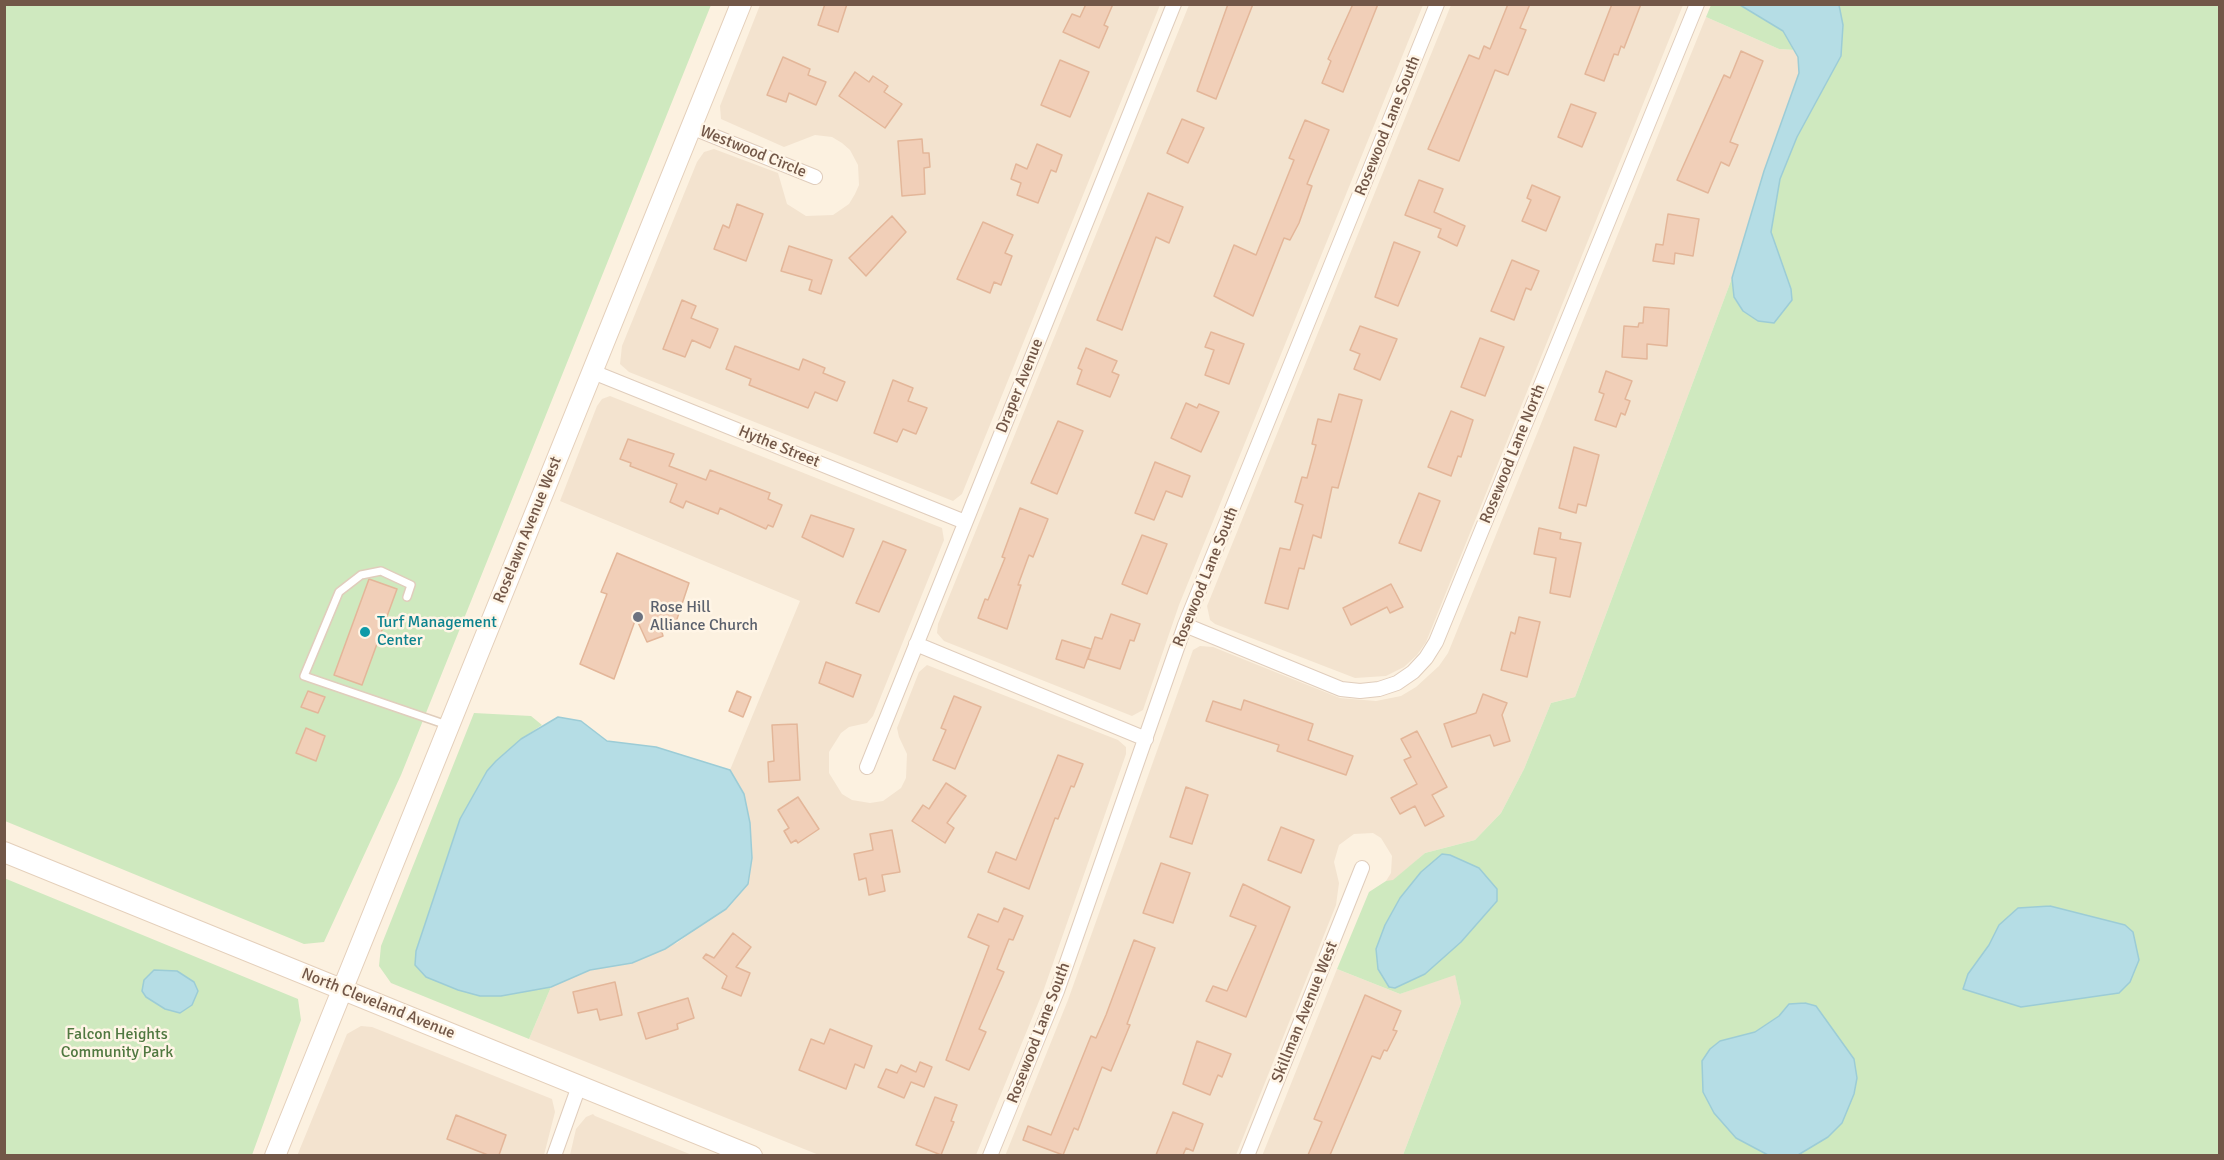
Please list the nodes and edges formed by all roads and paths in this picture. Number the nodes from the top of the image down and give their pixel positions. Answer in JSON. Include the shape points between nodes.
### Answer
{"nodes":[{"id":1,"x":741,"y":4,"type":"edge"},
{"id":2,"x":1174,"y":4,"type":"edge"},
{"id":3,"x":1437,"y":4,"type":"edge"},
{"id":4,"x":1697,"y":4,"type":"edge"},
{"id":5,"x":691,"y":127,"type":"junction"},
{"id":6,"x":815,"y":177,"type":"dead end"},
{"id":7,"x":593,"y":372,"type":"junction"},
{"id":8,"x":965,"y":522,"type":"junction"},
{"id":9,"x":407,"y":597,"type":"dead end"},
{"id":10,"x":1185,"y":625,"type":"junction"},
{"id":11,"x":916,"y":644,"type":"junction"},
{"id":12,"x":449,"y":726,"type":"junction"},
{"id":13,"x":1146,"y":739,"type":"junction"},
{"id":14,"x":867,"y":767,"type":"dead end"},
{"id":15,"x":4,"y":852,"type":"edge"},
{"id":16,"x":1362,"y":868,"type":"dead end"},
{"id":17,"x":341,"y":988,"type":"junction"},
{"id":18,"x":579,"y":1086,"type":"junction"},
{"id":19,"x":275,"y":1155,"type":"edge"},
{"id":20,"x":554,"y":1155,"type":"edge"},
{"id":21,"x":752,"y":1155,"type":"edge"},
{"id":22,"x":990,"y":1155,"type":"edge"},
{"id":23,"x":1247,"y":1155,"type":"edge"}],
"edges":[{"from":1,"to":5,"type":"street","name":"Roselawn Avenue West"},
{"from":2,"to":8,"type":"street","name":"Draper Avenue"},
{"from":3,"to":10,"type":"street","name":"Rosewood Lane South"},
{"from":4,"to":10,"type":"street","name":"Rosewood Lane North","via":[[1436,642],[1426,658],[1397,683],[1379,689],[1341,689]]},
{"from":5,"to":6,"type":"street","name":"Westwood Circle"},
{"from":5,"to":7,"type":"street","name":"Roselawn Avenue West"},
{"from":7,"to":8,"type":"street","name":"Hythe Street"},
{"from":7,"to":12,"type":"street","name":"Roselawn Avenue West"},
{"from":8,"to":11,"type":"street","name":"Draper Avenue"},
{"from":9,"to":12,"type":"lane","via":[[411,585],[381,571],[361,575],[339,592],[304,676]]},
{"from":10,"to":13,"type":"street","name":"Rosewood Lane South"},
{"from":11,"to":13,"type":"street"},
{"from":11,"to":14,"type":"street","name":"Draper Avenue"},
{"from":12,"to":17,"type":"street","name":"Roselawn Avenue West"},
{"from":13,"to":22,"type":"street","name":"Rosewood Lane South","via":[[1057,992]]},
{"from":15,"to":17,"type":"street","name":"North Cleveland Avenue"},
{"from":16,"to":23,"type":"street","name":"Skillman Avenue West"},
{"from":17,"to":18,"type":"street","name":"North Cleveland Avenue"},
{"from":17,"to":19,"type":"street","name":"Roselawn Avenue West"},
{"from":18,"to":20,"type":"street"},
{"from":18,"to":21,"type":"street","name":"North Cleveland Avenue"}]}
